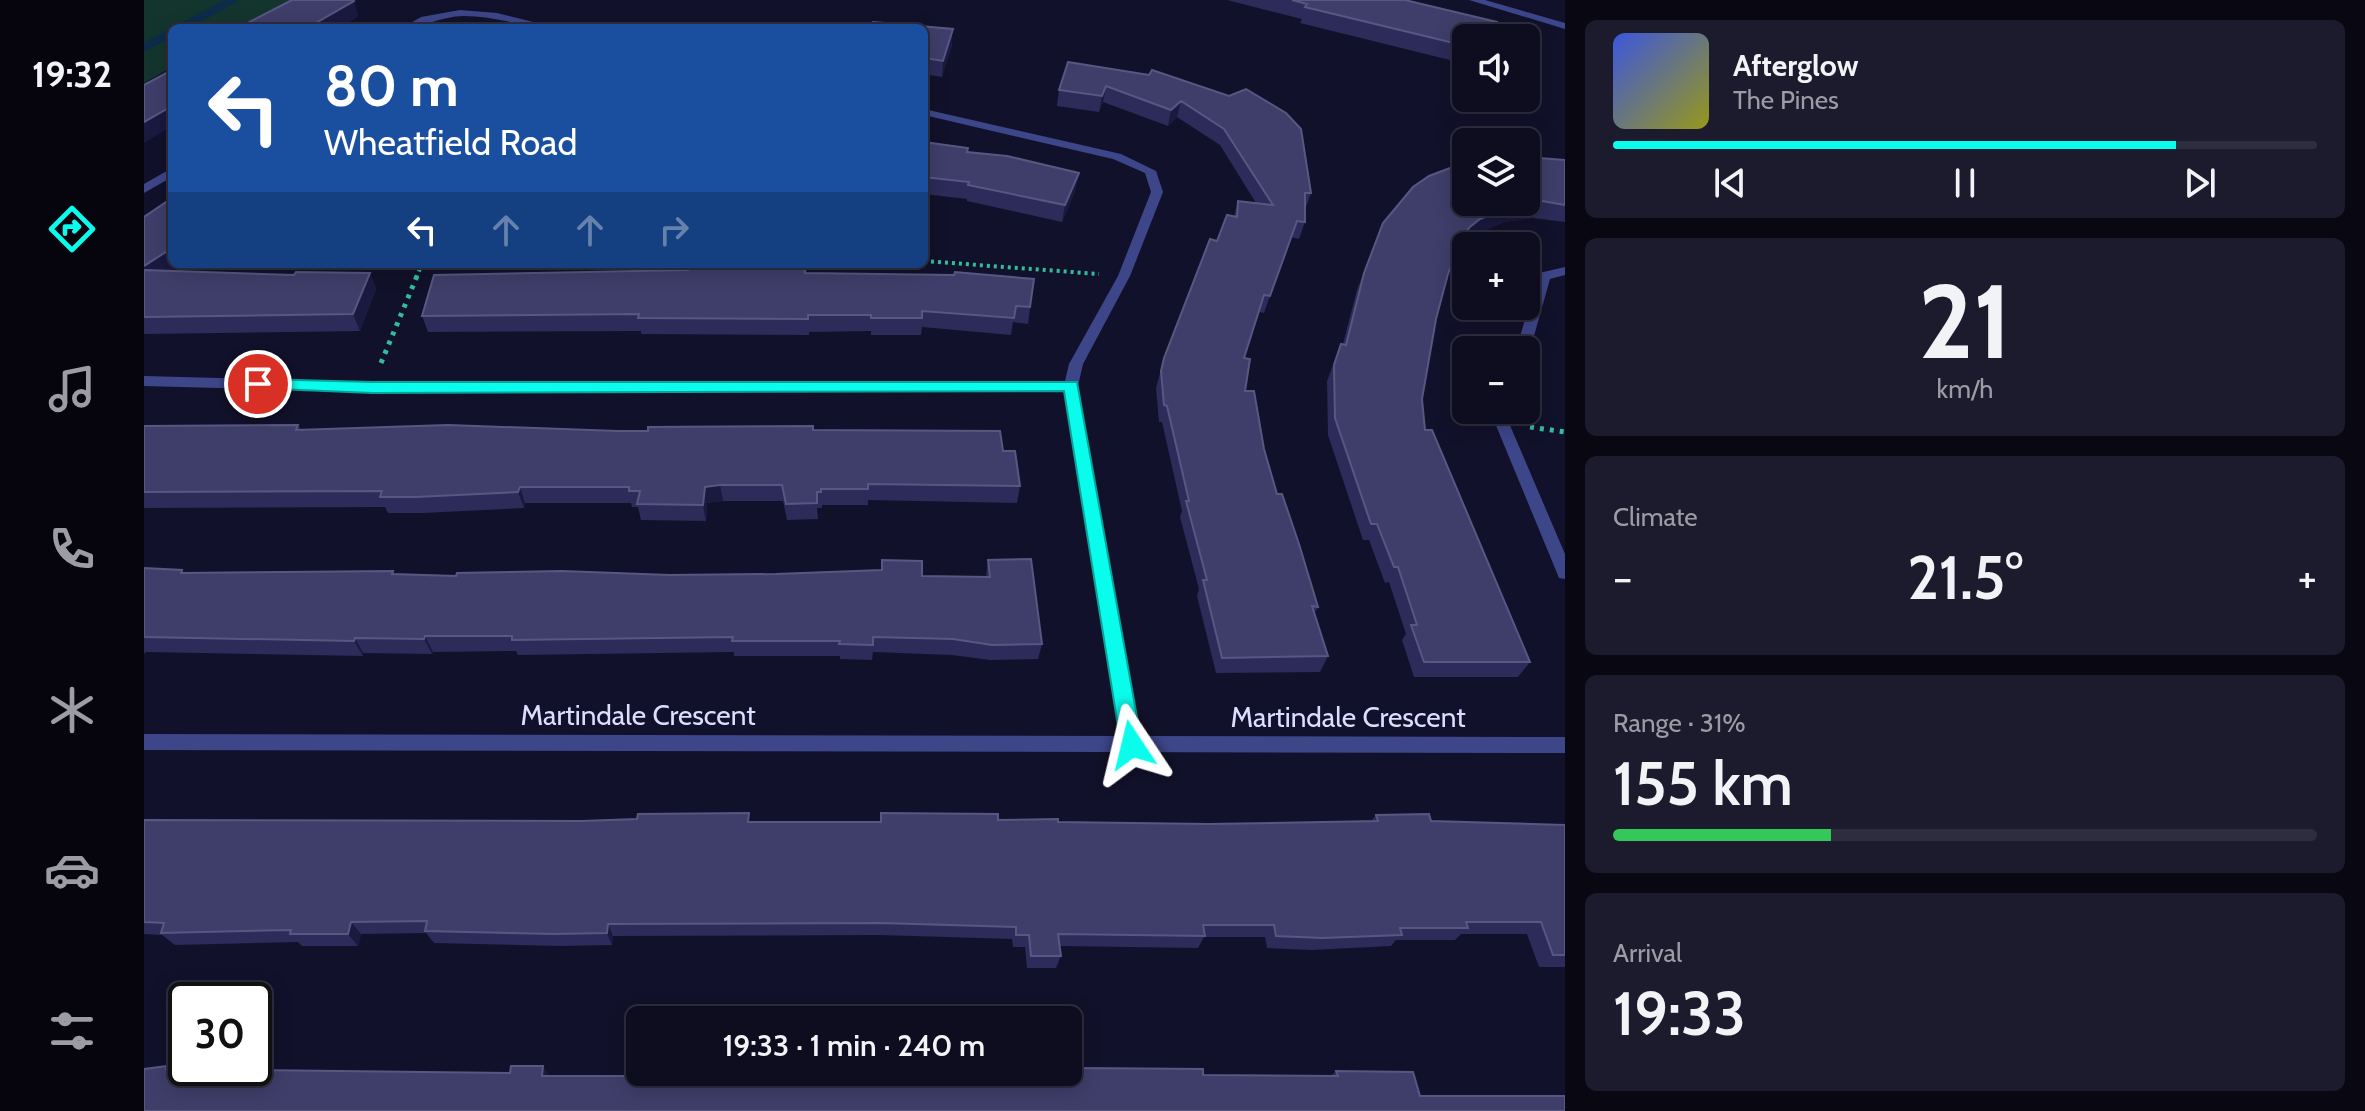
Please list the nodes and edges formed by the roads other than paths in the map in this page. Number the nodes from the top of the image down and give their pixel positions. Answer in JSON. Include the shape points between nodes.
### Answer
{"nodes":[{"id":1,"x":1474,"y":0,"type":"edge"},
{"id":2,"x":413,"y":24,"type":"edge"},
{"id":3,"x":535,"y":24,"type":"edge"},
{"id":4,"x":1565,"y":26,"type":"edge"},
{"id":5,"x":928,"y":113,"type":"edge"},
{"id":6,"x":168,"y":174,"type":"edge"},
{"id":7,"x":144,"y":189,"type":"edge"},
{"id":8,"x":1565,"y":271,"type":"edge"},
{"id":9,"x":1527,"y":336,"type":"edge"},
{"id":10,"x":144,"y":381,"type":"edge"},
{"id":11,"x":1071,"y":386,"type":"junction"},
{"id":12,"x":1502,"y":424,"type":"edge"},
{"id":13,"x":1565,"y":573,"type":"edge"},
{"id":14,"x":144,"y":742,"type":"edge"},
{"id":15,"x":1132,"y":745,"type":"junction"},
{"id":16,"x":1565,"y":745,"type":"edge"}],
"edges":[{"from":1,"to":4,"type":"street"},
{"from":2,"to":3,"type":"street","via":[[426,16],[476,11]]},
{"from":5,"to":11,"type":"street","via":[[1117,156],[1150,171],[1157,192],[1124,276],[1076,364]]},
{"from":6,"to":7,"type":"street"},
{"from":8,"to":9,"type":"street","via":[[1544,276]]},
{"from":10,"to":11,"type":"street","via":[[372,387]]},
{"from":11,"to":15,"type":"street"},
{"from":12,"to":13,"type":"street"},
{"from":14,"to":15,"type":"street","name":"Martindale Crescent"},
{"from":15,"to":16,"type":"street","name":"Martindale Crescent"}]}
